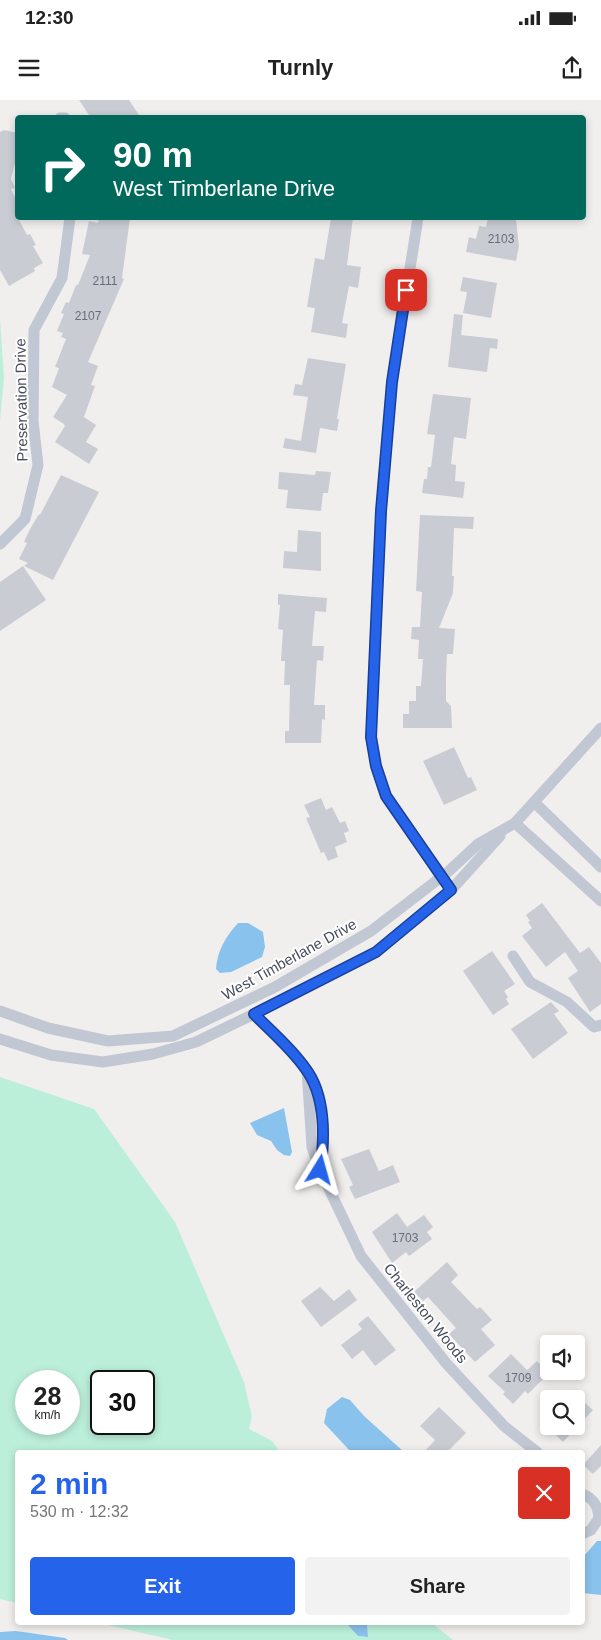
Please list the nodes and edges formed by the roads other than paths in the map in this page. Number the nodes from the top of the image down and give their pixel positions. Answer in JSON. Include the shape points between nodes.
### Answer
{"nodes":[{"id":1,"x":69,"y":220,"type":"edge"},
{"id":2,"x":418,"y":220,"type":"edge"},
{"id":3,"x":0,"y":544,"type":"edge"},
{"id":4,"x":601,"y":728,"type":"edge"},
{"id":5,"x":534,"y":802,"type":"junction"},
{"id":6,"x":511,"y":826,"type":"junction"},
{"id":7,"x":601,"y":867,"type":"edge"},
{"id":8,"x":441,"y":877,"type":"junction"},
{"id":9,"x":451,"y":890,"type":"junction"},
{"id":10,"x":601,"y":901,"type":"edge"},
{"id":11,"x":513,"y":956,"type":"dead end"},
{"id":12,"x":0,"y":1010,"type":"edge"},
{"id":13,"x":254,"y":1014,"type":"junction"},
{"id":14,"x":601,"y":1025,"type":"edge"},
{"id":15,"x":0,"y":1039,"type":"edge"},
{"id":16,"x":534,"y":1450,"type":"edge"},
{"id":17,"x":585,"y":1495,"type":"edge"},
{"id":18,"x":585,"y":1533,"type":"edge"}],
"edges":[{"from":1,"to":3,"type":"street","name":"Preservation Drive","via":[[62,278],[34,330],[33,421],[38,465],[24,519]]},
{"from":2,"to":8,"type":"street","via":[[392,382],[381,511],[371,737],[386,796]]},
{"from":4,"to":5,"type":"street","name":"West Timberlane Drive"},
{"from":5,"to":6,"type":"street","name":"West Timberlane Drive"},
{"from":5,"to":7,"type":"street"},
{"from":6,"to":8,"type":"street","name":"West Timberlane Drive","via":[[478,844]]},
{"from":6,"to":9,"type":"street","name":"West Timberlane Drive"},
{"from":6,"to":10,"type":"street"},
{"from":8,"to":9,"type":"street"},
{"from":8,"to":12,"type":"street","name":"West Timberlane Drive","via":[[371,932],[275,988],[173,1036],[108,1041],[48,1028]]},
{"from":9,"to":13,"type":"street","name":"West Timberlane Drive","via":[[376,952]]},
{"from":11,"to":14,"type":"street","via":[[530,982],[567,1002],[594,1027]]},
{"from":13,"to":15,"type":"street","name":"West Timberlane Drive","via":[[180,1047],[103,1062],[51,1055]]},
{"from":13,"to":16,"type":"street","name":"Charleston Woods","via":[[307,1070],[312,1146],[361,1256],[446,1364],[504,1426]]},
{"from":17,"to":18,"type":"street","via":[[596,1504],[598,1518],[591,1530]]}]}
